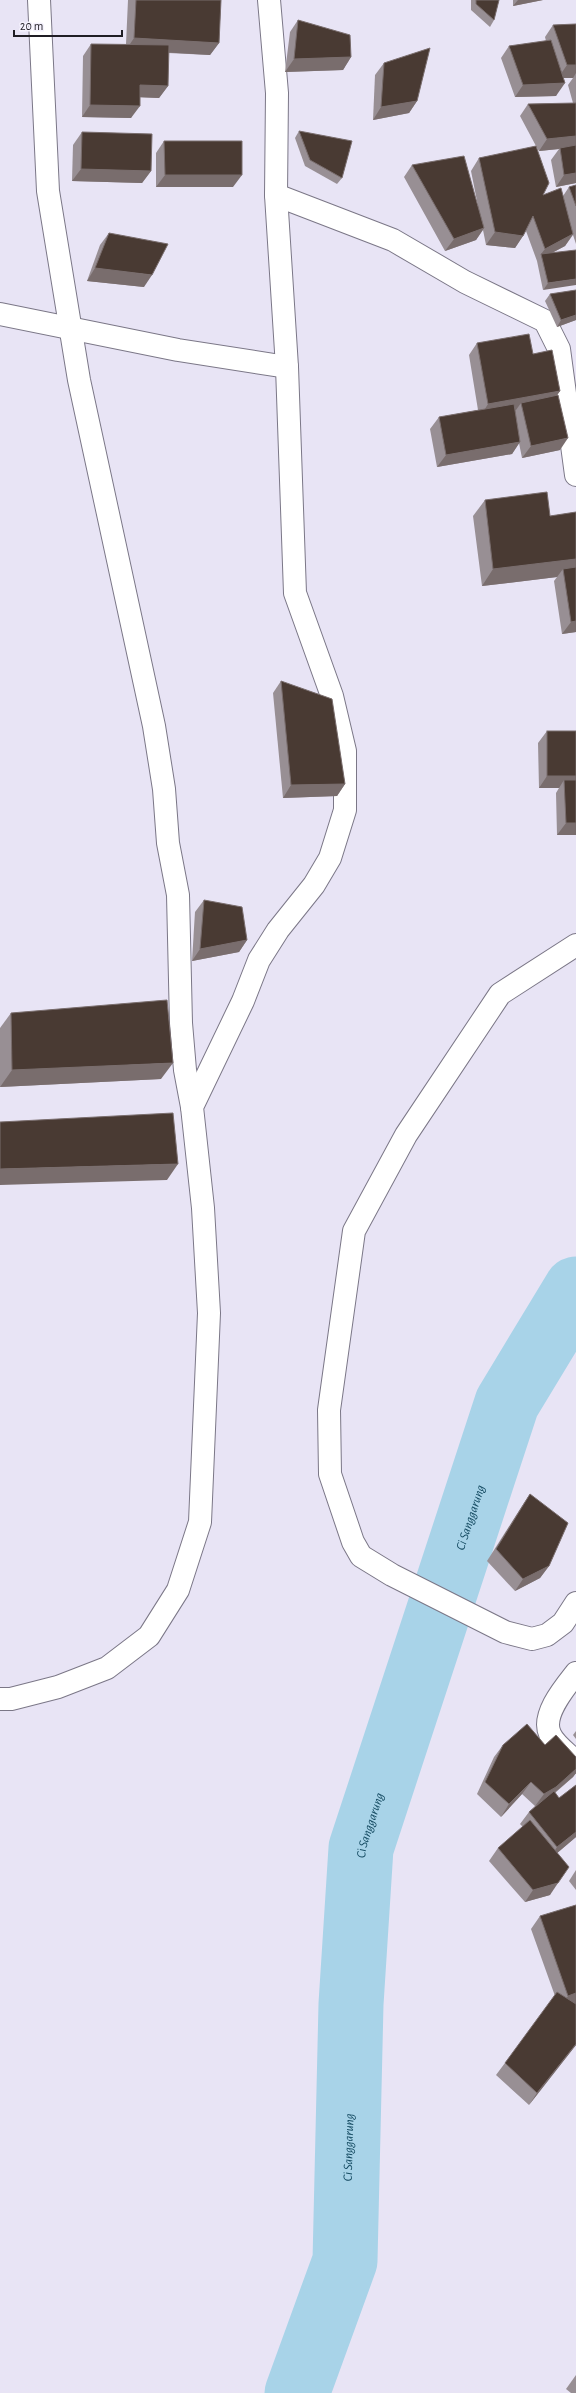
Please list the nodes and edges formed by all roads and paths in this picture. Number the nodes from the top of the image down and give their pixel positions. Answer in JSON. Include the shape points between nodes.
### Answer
{"nodes":[{"id":1,"x":39,"y":0,"type":"edge"},
{"id":2,"x":269,"y":0,"type":"edge"},
{"id":3,"x":276,"y":195,"type":"junction"},
{"id":4,"x":0,"y":314,"type":"edge"},
{"id":5,"x":72,"y":329,"type":"junction"},
{"id":6,"x":287,"y":367,"type":"junction"},
{"id":7,"x":576,"y":475,"type":"edge"},
{"id":8,"x":576,"y":946,"type":"edge"},
{"id":9,"x":192,"y":1107,"type":"junction"},
{"id":10,"x":576,"y":1603,"type":"edge"},
{"id":11,"x":576,"y":1673,"type":"edge"},
{"id":12,"x":0,"y":1699,"type":"edge"},
{"id":13,"x":576,"y":1762,"type":"edge"}],
"edges":[{"from":1,"to":5,"type":"street","via":[[48,191]]},
{"from":2,"to":3,"type":"street","via":[[277,94]]},
{"from":3,"to":6,"type":"street"},
{"from":3,"to":7,"type":"street","via":[[393,240],[466,282],[545,321],[559,349]]},
{"from":4,"to":5,"type":"street"},
{"from":5,"to":6,"type":"street","via":[[178,350]]},
{"from":5,"to":9,"type":"street","via":[[79,380],[154,726],[164,789],[168,843],[178,895],[181,1023],[185,1070]]},
{"from":6,"to":9,"type":"street","via":[[295,593],[332,696],[345,751],[345,810],[330,858],[314,885],[278,930],[259,960],[243,1000]]},
{"from":8,"to":10,"type":"street","via":[[500,994],[406,1134],[354,1231],[329,1410],[330,1474],[360,1556],[505,1632],[532,1639],[547,1635],[563,1623]]},
{"from":9,"to":12,"type":"street","via":[[203,1208],[210,1313],[200,1522],[178,1590],[148,1636],[107,1668],[58,1687],[11,1699]]},
{"from":11,"to":13,"type":"street","via":[[556,1699],[548,1721],[550,1734]]}]}
